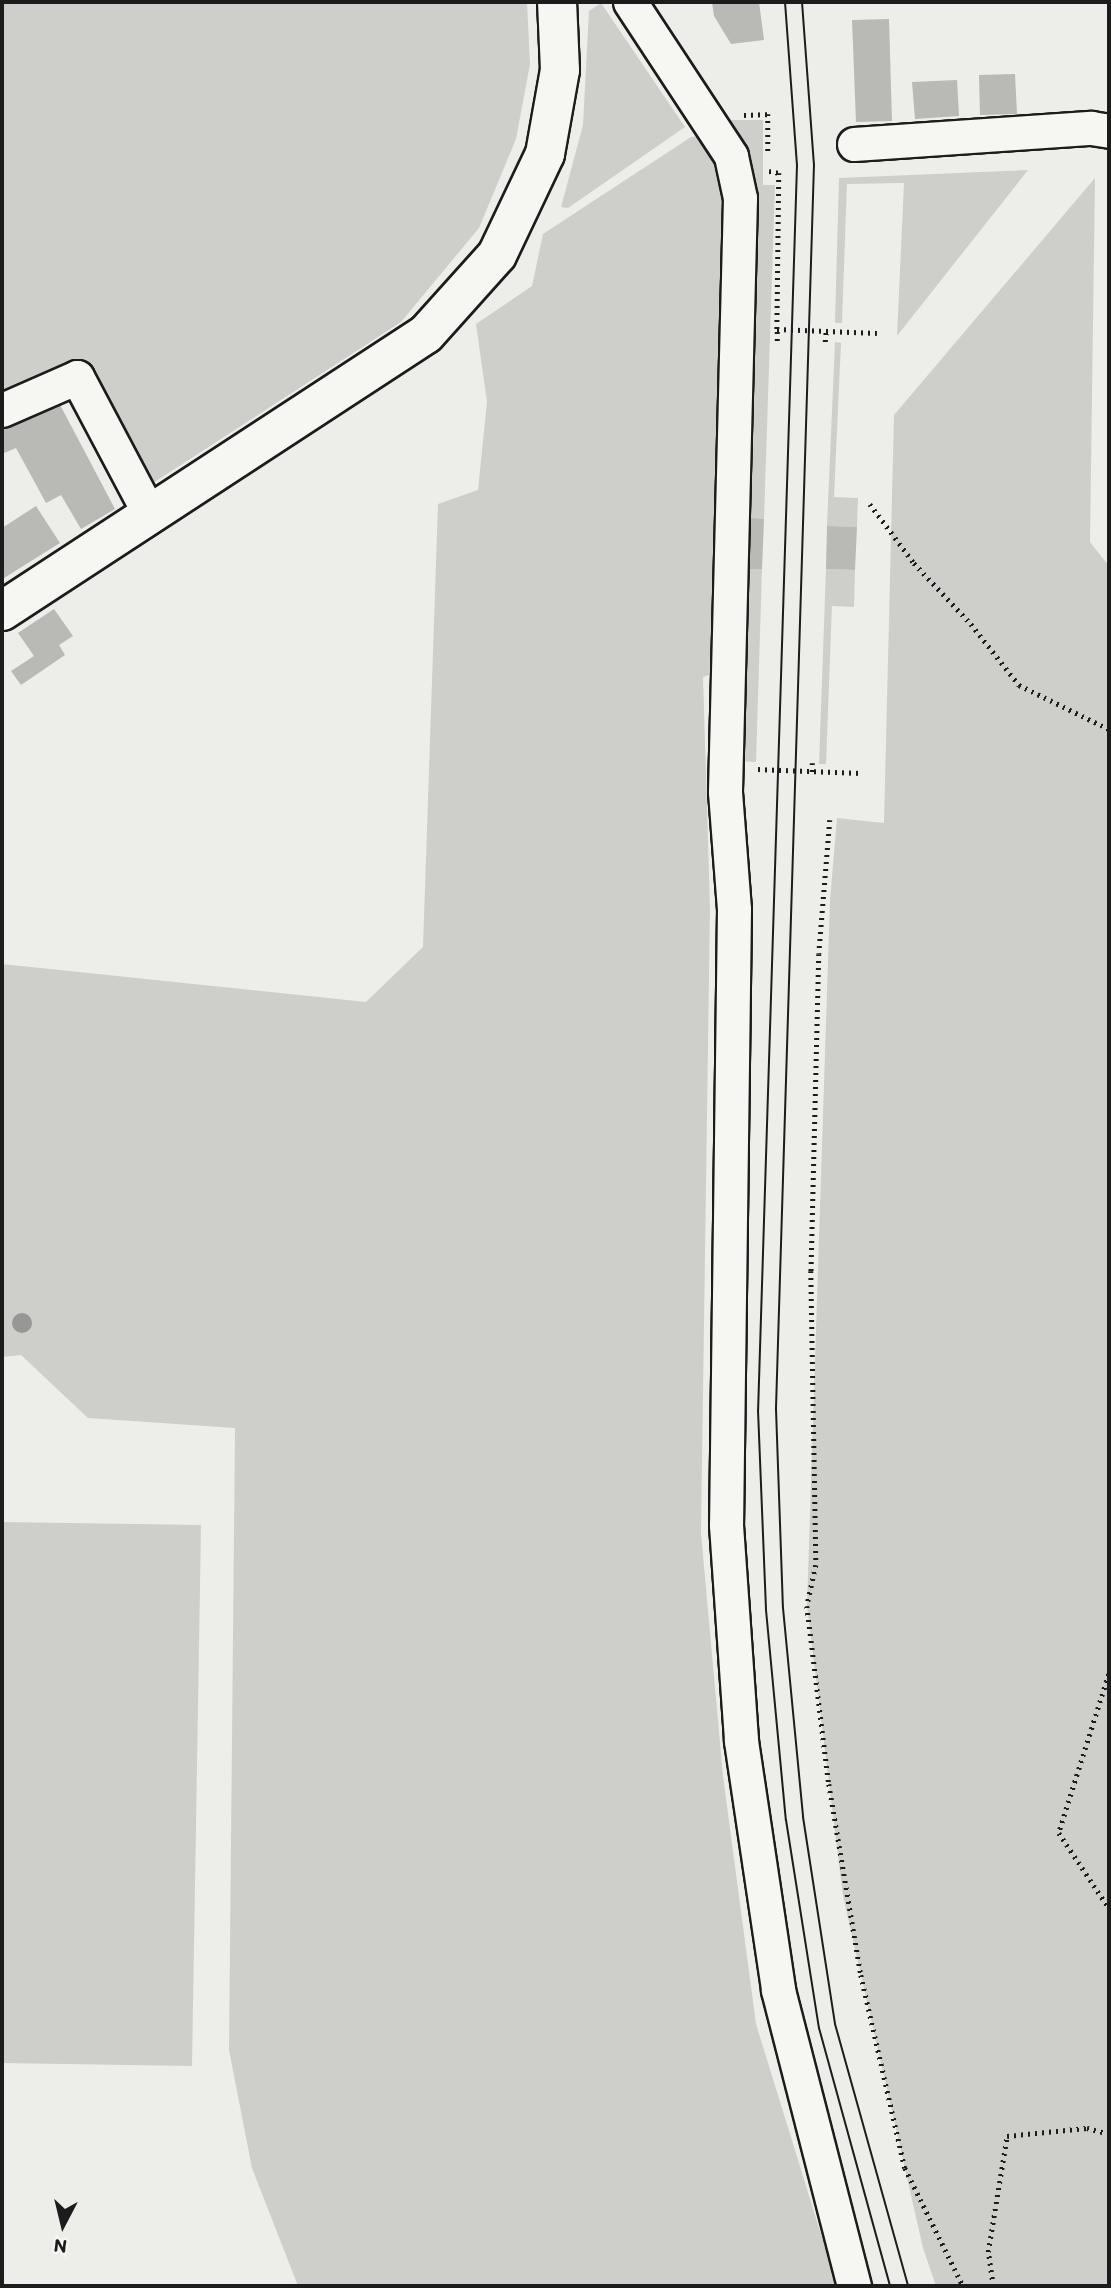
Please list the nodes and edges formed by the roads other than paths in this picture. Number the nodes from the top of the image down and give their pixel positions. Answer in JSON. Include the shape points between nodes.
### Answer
{"nodes":[{"id":1,"x":557,"y":2,"type":"edge"},
{"id":2,"x":630,"y":2,"type":"edge"},
{"id":3,"x":1109,"y":131,"type":"edge"},
{"id":4,"x":854,"y":144,"type":"dead end"},
{"id":5,"x":2,"y":410,"type":"edge"},
{"id":6,"x":149,"y":513,"type":"junction"},
{"id":7,"x":2,"y":611,"type":"edge"},
{"id":8,"x":854,"y":2286,"type":"edge"}],
"edges":[{"from":1,"to":6,"type":"street","via":[[560,70],[545,154],[497,255],[426,334]]},
{"from":2,"to":8,"type":"street","via":[[731,156],[740,198],[726,768],[734,909],[726,1525],[741,1741],[778,1990]]},
{"from":3,"to":4,"type":"street","via":[[1091,128]]},
{"from":5,"to":6,"type":"street","via":[[77,377]]},
{"from":6,"to":7,"type":"street"}]}
